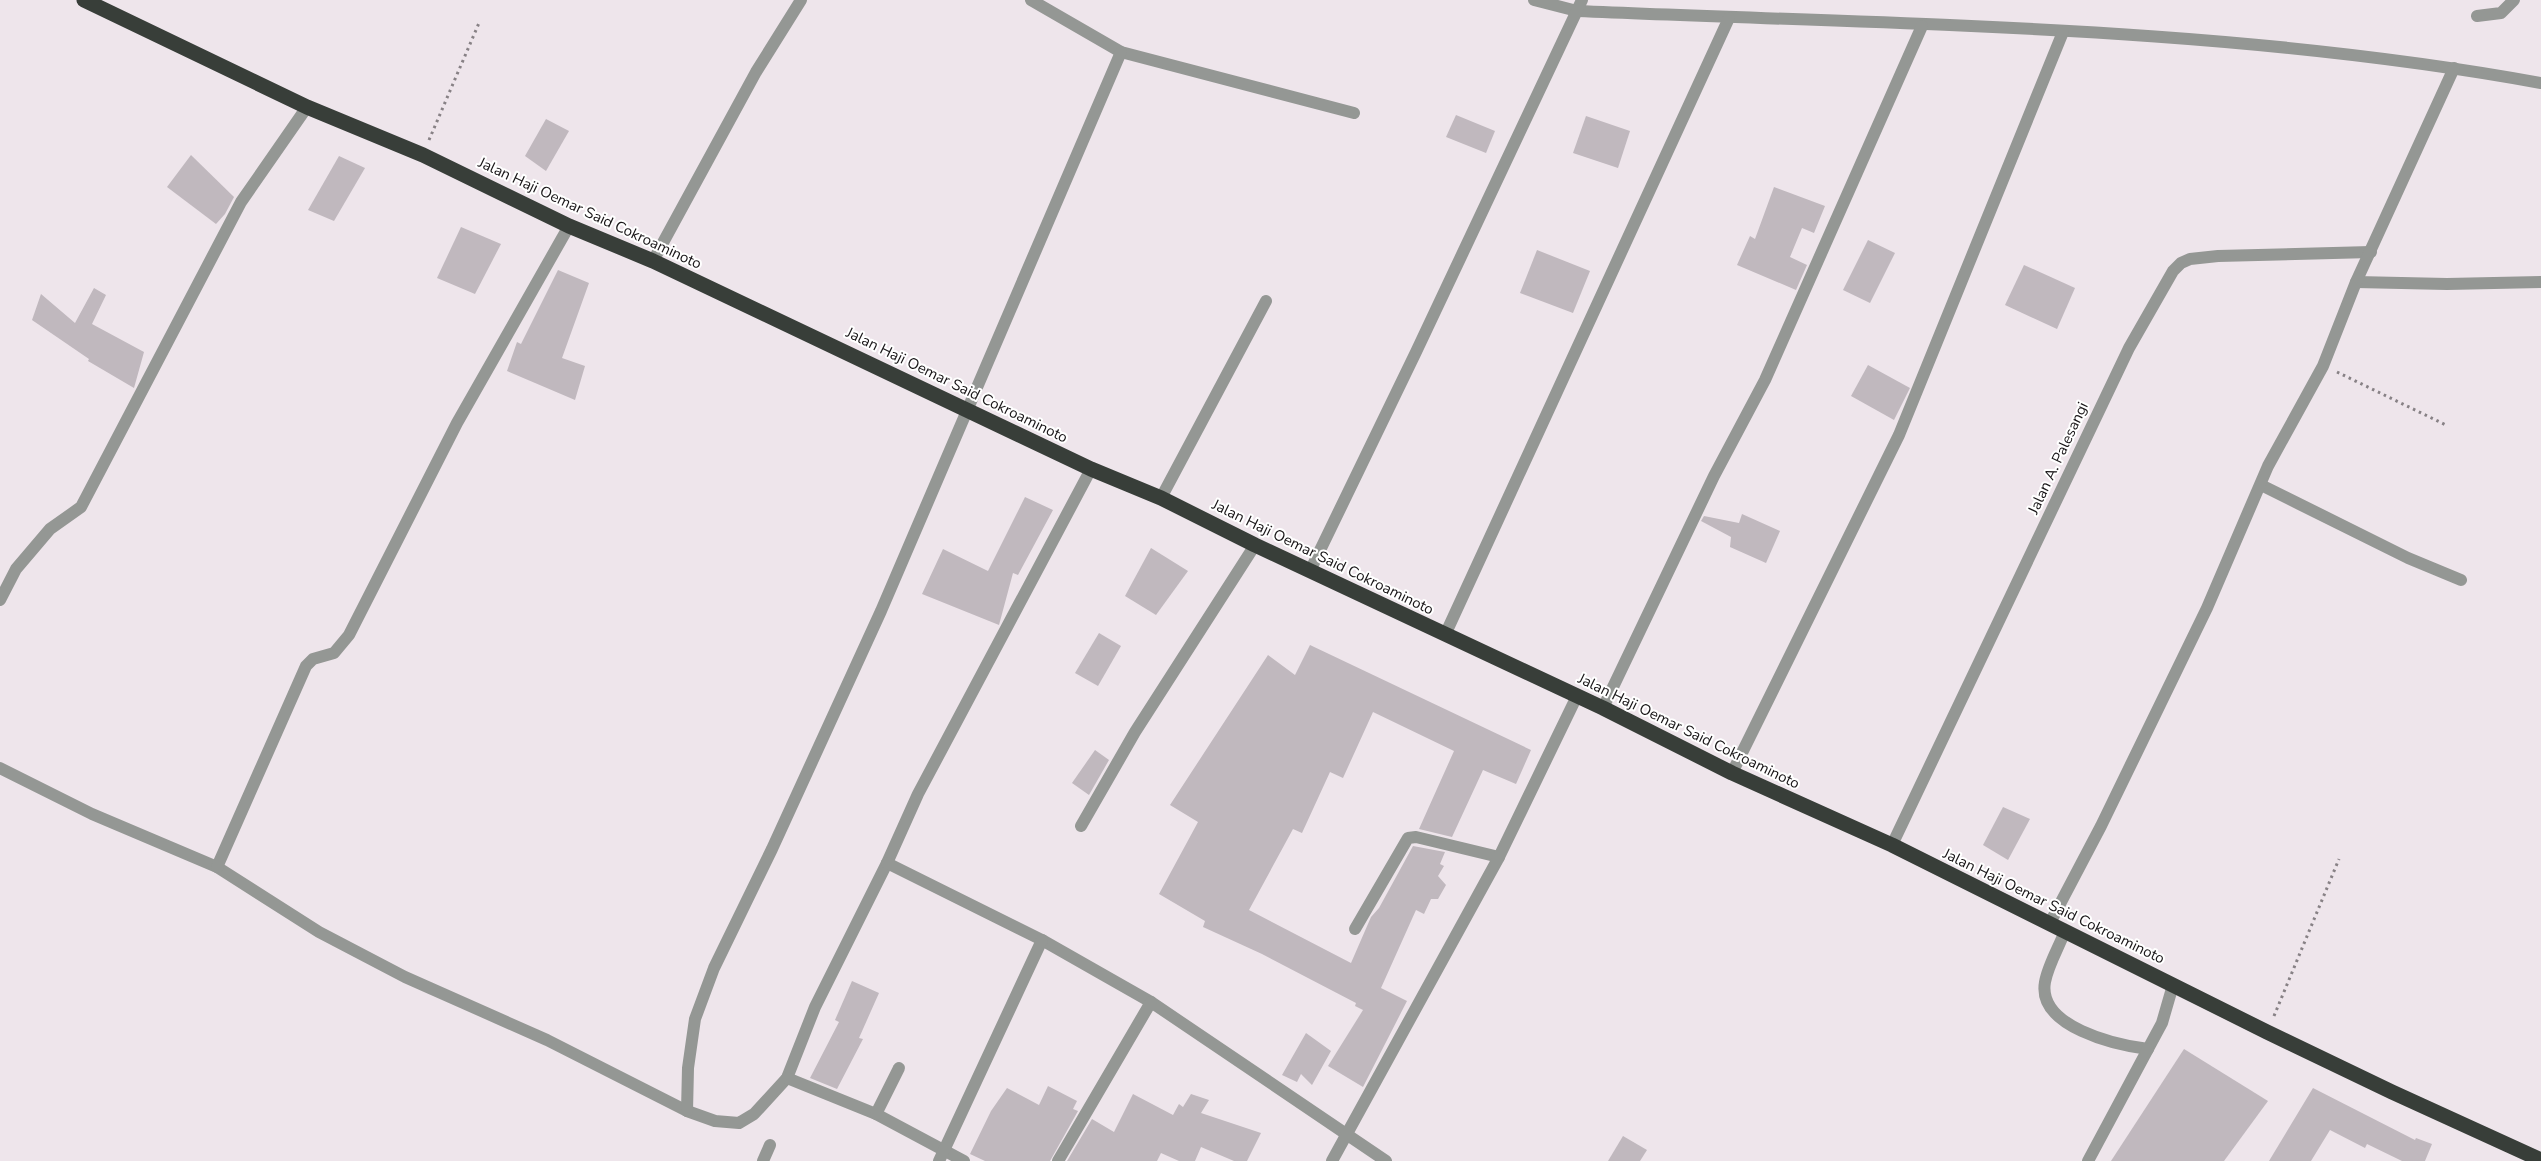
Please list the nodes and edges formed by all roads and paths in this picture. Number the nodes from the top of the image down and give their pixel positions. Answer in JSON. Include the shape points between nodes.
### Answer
{"nodes":[{"id":1,"x":85,"y":0,"type":"edge"},
{"id":2,"x":802,"y":0,"type":"edge"},
{"id":3,"x":1031,"y":0,"type":"edge"},
{"id":4,"x":1534,"y":0,"type":"edge"},
{"id":5,"x":2514,"y":0,"type":"edge"},
{"id":6,"x":1579,"y":6,"type":"edge"},
{"id":7,"x":2477,"y":16,"type":"dead end"},
{"id":8,"x":1729,"y":18,"type":"junction"},
{"id":9,"x":479,"y":23,"type":"dead end"},
{"id":10,"x":1922,"y":26,"type":"junction"},
{"id":11,"x":2063,"y":32,"type":"junction"},
{"id":12,"x":1121,"y":52,"type":"junction"},
{"id":13,"x":2454,"y":68,"type":"junction"},
{"id":14,"x":2541,"y":84,"type":"edge"},
{"id":15,"x":307,"y":107,"type":"junction"},
{"id":16,"x":1354,"y":113,"type":"dead end"},
{"id":17,"x":423,"y":155,"type":"junction"},
{"id":18,"x":569,"y":226,"type":"junction"},
{"id":19,"x":2371,"y":252,"type":"junction"},
{"id":20,"x":653,"y":261,"type":"junction"},
{"id":21,"x":2356,"y":282,"type":"junction"},
{"id":22,"x":2541,"y":282,"type":"edge"},
{"id":23,"x":1266,"y":301,"type":"dead end"},
{"id":24,"x":2323,"y":366,"type":"junction"},
{"id":25,"x":966,"y":408,"type":"junction"},
{"id":26,"x":2448,"y":426,"type":"dead end"},
{"id":27,"x":1092,"y":469,"type":"junction"},
{"id":28,"x":2260,"y":485,"type":"junction"},
{"id":29,"x":1161,"y":498,"type":"junction"},
{"id":30,"x":1255,"y":545,"type":"junction"},
{"id":31,"x":1310,"y":571,"type":"junction"},
{"id":32,"x":2461,"y":580,"type":"dead end"},
{"id":33,"x":0,"y":600,"type":"edge"},
{"id":34,"x":1445,"y":635,"type":"junction"},
{"id":35,"x":1577,"y":696,"type":"junction"},
{"id":36,"x":1603,"y":708,"type":"junction"},
{"id":37,"x":0,"y":768,"type":"edge"},
{"id":38,"x":1732,"y":773,"type":"junction"},
{"id":39,"x":1080,"y":826,"type":"dead end"},
{"id":40,"x":1892,"y":846,"type":"junction"},
{"id":41,"x":1499,"y":857,"type":"junction"},
{"id":42,"x":2339,"y":859,"type":"dead end"},
{"id":43,"x":887,"y":863,"type":"junction"},
{"id":44,"x":217,"y":867,"type":"junction"},
{"id":45,"x":2050,"y":923,"type":"junction"},
{"id":46,"x":1355,"y":929,"type":"dead end"},
{"id":47,"x":2066,"y":931,"type":"junction"},
{"id":48,"x":1042,"y":940,"type":"junction"},
{"id":49,"x":2173,"y":985,"type":"junction"},
{"id":50,"x":1151,"y":1002,"type":"junction"},
{"id":51,"x":2267,"y":1032,"type":"junction"},
{"id":52,"x":2148,"y":1049,"type":"junction"},
{"id":53,"x":899,"y":1068,"type":"dead end"},
{"id":54,"x":787,"y":1078,"type":"junction"},
{"id":55,"x":687,"y":1111,"type":"junction"},
{"id":56,"x":876,"y":1114,"type":"junction"},
{"id":57,"x":1346,"y":1134,"type":"junction"},
{"id":58,"x":770,"y":1145,"type":"dead end"},
{"id":59,"x":942,"y":1155,"type":"edge"},
{"id":60,"x":2541,"y":1160,"type":"edge"},
{"id":61,"x":763,"y":1161,"type":"edge"},
{"id":62,"x":964,"y":1161,"type":"edge"},
{"id":63,"x":1058,"y":1161,"type":"edge"},
{"id":64,"x":1332,"y":1161,"type":"edge"},
{"id":65,"x":1386,"y":1161,"type":"edge"},
{"id":66,"x":2088,"y":1161,"type":"edge"}],
"edges":[{"from":1,"to":15,"type":"highway","name":"Jalan Haji Oemar Said Cokroaminoto"},
{"from":2,"to":20,"type":"street","via":[[756,72]]},
{"from":3,"to":12,"type":"street"},
{"from":4,"to":6,"type":"street"},
{"from":5,"to":7,"type":"street","via":[[2501,13]]},
{"from":6,"to":8,"type":"street"},
{"from":6,"to":31,"type":"street"},
{"from":8,"to":10,"type":"street"},
{"from":8,"to":34,"type":"street"},
{"from":9,"to":17,"type":"path"},
{"from":10,"to":11,"type":"street"},
{"from":10,"to":36,"type":"street","via":[[1765,380],[1714,476]]},
{"from":11,"to":13,"type":"street","via":[[2288,48]]},
{"from":11,"to":38,"type":"street","via":[[1899,436]]},
{"from":12,"to":16,"type":"street"},
{"from":12,"to":25,"type":"street"},
{"from":13,"to":14,"type":"street"},
{"from":13,"to":19,"type":"street"},
{"from":15,"to":17,"type":"highway","name":"Jalan Haji Oemar Said Cokroaminoto"},
{"from":15,"to":33,"type":"street","via":[[241,202],[81,507],[50,529],[16,569]]},
{"from":17,"to":18,"type":"highway","name":"Jalan Haji Oemar Said Cokroaminoto"},
{"from":18,"to":20,"type":"highway","name":"Jalan Haji Oemar Said Cokroaminoto"},
{"from":18,"to":44,"type":"street","via":[[457,424],[349,635],[334,653],[313,659],[306,666]]},
{"from":19,"to":21,"type":"street"},
{"from":19,"to":40,"type":"street","name":"Jalan A. Palesangi","via":[[2218,256],[2190,259],[2173,271],[2129,348]]},
{"from":20,"to":25,"type":"highway","name":"Jalan Haji Oemar Said Cokroaminoto"},
{"from":21,"to":22,"type":"street"},
{"from":21,"to":24,"type":"street"},
{"from":23,"to":29,"type":"street"},
{"from":24,"to":26,"type":"path"},
{"from":24,"to":28,"type":"street"},
{"from":25,"to":27,"type":"highway","name":"Jalan Haji Oemar Said Cokroaminoto"},
{"from":25,"to":55,"type":"street","via":[[877,620],[714,968],[695,1019],[688,1068]]},
{"from":27,"to":29,"type":"highway","name":"Jalan Haji Oemar Said Cokroaminoto"},
{"from":27,"to":43,"type":"street","via":[[918,794]]},
{"from":28,"to":32,"type":"street","via":[[2408,558]]},
{"from":28,"to":45,"type":"street","via":[[2207,608]]},
{"from":29,"to":30,"type":"highway","name":"Jalan Haji Oemar Said Cokroaminoto"},
{"from":30,"to":31,"type":"highway","name":"Jalan Haji Oemar Said Cokroaminoto"},
{"from":30,"to":39,"type":"street","via":[[1135,732]]},
{"from":31,"to":34,"type":"highway","name":"Jalan Haji Oemar Said Cokroaminoto"},
{"from":34,"to":35,"type":"highway","name":"Jalan Haji Oemar Said Cokroaminoto"},
{"from":35,"to":36,"type":"highway","name":"Jalan Haji Oemar Said Cokroaminoto"},
{"from":35,"to":41,"type":"street"},
{"from":36,"to":38,"type":"highway","name":"Jalan Haji Oemar Said Cokroaminoto"},
{"from":37,"to":44,"type":"street","via":[[92,814]]},
{"from":38,"to":40,"type":"highway","name":"Jalan Haji Oemar Said Cokroaminoto"},
{"from":40,"to":45,"type":"highway","name":"Jalan Haji Oemar Said Cokroaminoto"},
{"from":41,"to":46,"type":"street","via":[[1421,838],[1408,838]]},
{"from":41,"to":57,"type":"street"},
{"from":42,"to":51,"type":"path"},
{"from":43,"to":48,"type":"street"},
{"from":43,"to":54,"type":"street","via":[[815,1007]]},
{"from":44,"to":55,"type":"street","via":[[319,932],[397,973],[547,1040]]},
{"from":45,"to":47,"type":"highway","name":"Jalan Haji Oemar Said Cokroaminoto"},
{"from":47,"to":49,"type":"highway","name":"Jalan Haji Oemar Said Cokroaminoto"},
{"from":47,"to":52,"type":"street","via":[[2045,982],[2047,1001],[2066,1022],[2092,1037]]},
{"from":48,"to":50,"type":"street"},
{"from":48,"to":59,"type":"street"},
{"from":49,"to":51,"type":"highway","name":"Jalan Haji Oemar Said Cokroaminoto"},
{"from":49,"to":52,"type":"street","via":[[2162,1022]]},
{"from":50,"to":57,"type":"street"},
{"from":50,"to":63,"type":"street"},
{"from":51,"to":60,"type":"highway","name":"Jalan Haji Oemar Said Cokroaminoto"},
{"from":52,"to":66,"type":"street"},
{"from":53,"to":56,"type":"street"},
{"from":54,"to":55,"type":"street","via":[[754,1114],[739,1123],[715,1121]]},
{"from":54,"to":56,"type":"street"},
{"from":56,"to":59,"type":"street"},
{"from":57,"to":64,"type":"street"},
{"from":57,"to":65,"type":"street"},
{"from":58,"to":61,"type":"street"},
{"from":59,"to":62,"type":"street"}]}
